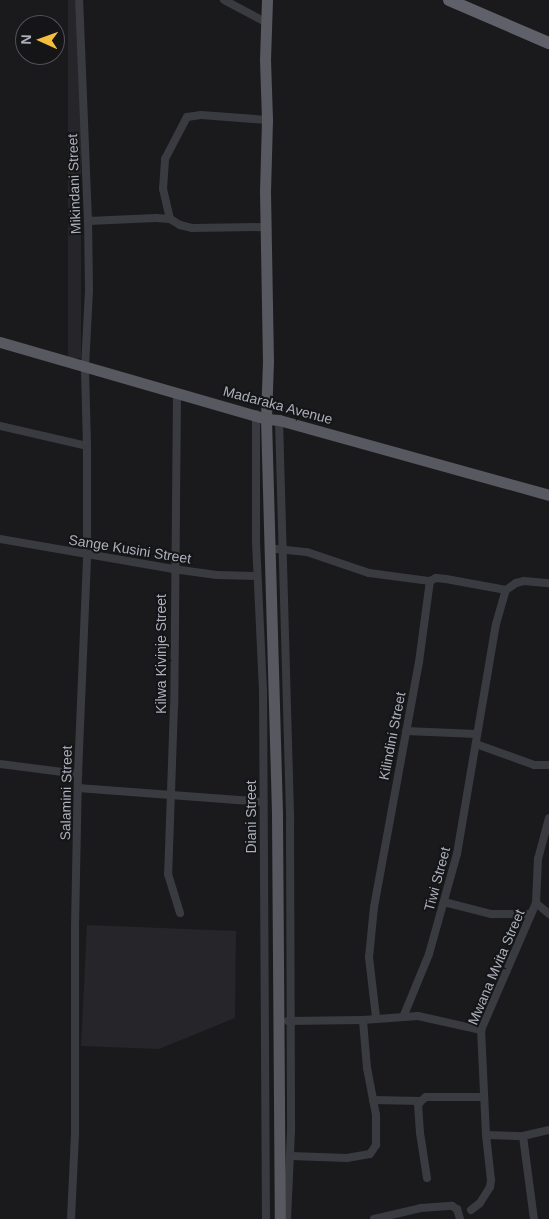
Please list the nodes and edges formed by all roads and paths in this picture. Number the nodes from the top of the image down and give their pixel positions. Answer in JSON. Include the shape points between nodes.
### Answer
{"nodes":[{"id":1,"x":79,"y":0,"type":"edge"},
{"id":2,"x":224,"y":0,"type":"edge"},
{"id":3,"x":267,"y":0,"type":"edge"},
{"id":4,"x":453,"y":1,"type":"edge"},
{"id":5,"x":267,"y":23,"type":"junction"},
{"id":6,"x":549,"y":42,"type":"edge"},
{"id":7,"x":267,"y":120,"type":"junction"},
{"id":8,"x":170,"y":219,"type":"junction"},
{"id":9,"x":88,"y":221,"type":"junction"},
{"id":10,"x":265,"y":227,"type":"junction"},
{"id":11,"x":0,"y":342,"type":"edge"},
{"id":12,"x":85,"y":367,"type":"junction"},
{"id":13,"x":177,"y":393,"type":"junction"},
{"id":14,"x":261,"y":417,"type":"junction"},
{"id":15,"x":279,"y":420,"type":"junction"},
{"id":16,"x":0,"y":426,"type":"edge"},
{"id":17,"x":87,"y":446,"type":"junction"},
{"id":18,"x":549,"y":494,"type":"edge"},
{"id":19,"x":0,"y":539,"type":"edge"},
{"id":20,"x":282,"y":548,"type":"junction"},
{"id":21,"x":270,"y":549,"type":"junction"},
{"id":22,"x":86,"y":554,"type":"junction"},
{"id":23,"x":173,"y":569,"type":"junction"},
{"id":24,"x":257,"y":576,"type":"junction"},
{"id":25,"x":430,"y":581,"type":"junction"},
{"id":26,"x":549,"y":583,"type":"edge"},
{"id":27,"x":506,"y":590,"type":"junction"},
{"id":28,"x":406,"y":731,"type":"junction"},
{"id":29,"x":476,"y":734,"type":"junction"},
{"id":30,"x":476,"y":744,"type":"junction"},
{"id":31,"x":0,"y":764,"type":"edge"},
{"id":32,"x":549,"y":765,"type":"edge"},
{"id":33,"x":78,"y":774,"type":"junction"},
{"id":34,"x":78,"y":788,"type":"junction"},
{"id":35,"x":171,"y":796,"type":"junction"},
{"id":36,"x":264,"y":802,"type":"junction"},
{"id":37,"x":549,"y":818,"type":"edge"},
{"id":38,"x":444,"y":902,"type":"junction"},
{"id":39,"x":536,"y":902,"type":"junction"},
{"id":40,"x":180,"y":912,"type":"dead end"},
{"id":41,"x":531,"y":914,"type":"junction"},
{"id":42,"x":549,"y":914,"type":"edge"},
{"id":43,"x":404,"y":1015,"type":"junction"},
{"id":44,"x":376,"y":1017,"type":"junction"},
{"id":45,"x":363,"y":1020,"type":"junction"},
{"id":46,"x":279,"y":1021,"type":"junction"},
{"id":47,"x":291,"y":1021,"type":"junction"},
{"id":48,"x":481,"y":1030,"type":"junction"},
{"id":49,"x":483,"y":1097,"type":"junction"},
{"id":50,"x":373,"y":1100,"type":"junction"},
{"id":51,"x":421,"y":1101,"type":"junction"},
{"id":52,"x":549,"y":1130,"type":"edge"},
{"id":53,"x":486,"y":1135,"type":"junction"},
{"id":54,"x":523,"y":1136,"type":"junction"},
{"id":55,"x":291,"y":1156,"type":"junction"},
{"id":56,"x":427,"y":1178,"type":"dead end"},
{"id":57,"x":471,"y":1210,"type":"dead end"},
{"id":58,"x":71,"y":1219,"type":"edge"},
{"id":59,"x":266,"y":1219,"type":"edge"},
{"id":60,"x":280,"y":1219,"type":"edge"},
{"id":61,"x":287,"y":1219,"type":"edge"},
{"id":62,"x":374,"y":1219,"type":"edge"},
{"id":63,"x":460,"y":1219,"type":"edge"},
{"id":64,"x":534,"y":1219,"type":"edge"}],
"edges":[{"from":1,"to":9,"type":"street","name":"Mikindani Street"},
{"from":2,"to":5,"type":"street"},
{"from":3,"to":5,"type":"main road"},
{"from":4,"to":6,"type":"highway"},
{"from":5,"to":7,"type":"main road"},
{"from":7,"to":8,"type":"street","via":[[201,115],[187,117],[165,159],[163,189]]},
{"from":7,"to":10,"type":"main road"},
{"from":8,"to":9,"type":"street"},
{"from":8,"to":10,"type":"street","via":[[180,226],[192,228]]},
{"from":9,"to":12,"type":"street","name":"Mikindani Street"},
{"from":10,"to":14,"type":"main road","via":[[268,360]]},
{"from":11,"to":12,"type":"main road","name":"Madaraka Avenue"},
{"from":12,"to":13,"type":"main road","name":"Madaraka Avenue"},
{"from":12,"to":17,"type":"street","name":"Salamini Street"},
{"from":13,"to":14,"type":"main road","name":"Madaraka Avenue"},
{"from":13,"to":23,"type":"street","name":"Kilwa Kivinje Street"},
{"from":14,"to":15,"type":"main road","name":"Madaraka Avenue"},
{"from":14,"to":21,"type":"main road"},
{"from":14,"to":24,"type":"street","name":"Diani Street"},
{"from":15,"to":18,"type":"main road","name":"Madaraka Avenue"},
{"from":15,"to":20,"type":"street"},
{"from":16,"to":17,"type":"street"},
{"from":17,"to":22,"type":"street","name":"Salamini Street"},
{"from":19,"to":22,"type":"street","name":"Sange Kusini Street"},
{"from":20,"to":21,"type":"street"},
{"from":20,"to":25,"type":"street","via":[[307,552],[369,574]]},
{"from":20,"to":47,"type":"street","via":[[288,695]]},
{"from":21,"to":46,"type":"main road"},
{"from":22,"to":23,"type":"street","name":"Sange Kusini Street"},
{"from":22,"to":33,"type":"street","name":"Salamini Street"},
{"from":23,"to":24,"type":"street","name":"Sange Kusini Street"},
{"from":23,"to":35,"type":"street","name":"Kilwa Kivinje Street"},
{"from":24,"to":36,"type":"street","name":"Diani Street"},
{"from":25,"to":27,"type":"street","via":[[446,579]]},
{"from":25,"to":28,"type":"street","name":"Kilindini Street"},
{"from":26,"to":27,"type":"street","via":[[524,581]]},
{"from":27,"to":29,"type":"street","name":"Tiwi Street","via":[[496,624]]},
{"from":28,"to":29,"type":"street"},
{"from":28,"to":44,"type":"street","name":"Kilindini Street","via":[[371,934],[370,976]]},
{"from":29,"to":30,"type":"street","name":"Tiwi Street"},
{"from":30,"to":32,"type":"street","via":[[534,765]]},
{"from":30,"to":38,"type":"street","name":"Tiwi Street","via":[[457,854]]},
{"from":31,"to":33,"type":"street"},
{"from":33,"to":34,"type":"street","name":"Salamini Street"},
{"from":34,"to":35,"type":"street"},
{"from":34,"to":58,"type":"street","name":"Salamini Street","via":[[75,1135]]},
{"from":35,"to":36,"type":"street"},
{"from":35,"to":40,"type":"street","name":"Kilwa Kivinje Street","via":[[168,874]]},
{"from":36,"to":59,"type":"street","name":"Diani Street"},
{"from":37,"to":39,"type":"street","name":"Mwana Mvita Street","via":[[538,859]]},
{"from":38,"to":41,"type":"street","via":[[490,914]]},
{"from":38,"to":43,"type":"street","name":"Tiwi Street","via":[[429,954]]},
{"from":39,"to":41,"type":"street","name":"Mwana Mvita Street"},
{"from":39,"to":42,"type":"street"},
{"from":41,"to":48,"type":"street","name":"Mwana Mvita Street"},
{"from":43,"to":44,"type":"street"},
{"from":43,"to":48,"type":"street"},
{"from":44,"to":45,"type":"street"},
{"from":45,"to":47,"type":"street"},
{"from":45,"to":50,"type":"street"},
{"from":46,"to":47,"type":"street"},
{"from":46,"to":60,"type":"main road"},
{"from":47,"to":55,"type":"street"},
{"from":48,"to":49,"type":"street","name":"Mwana Mvita Street"},
{"from":49,"to":51,"type":"street","via":[[426,1097]]},
{"from":49,"to":53,"type":"street","name":"Mwana Mvita Street"},
{"from":50,"to":51,"type":"street"},
{"from":50,"to":55,"type":"street","via":[[377,1132],[376,1145],[370,1154],[347,1158]]},
{"from":51,"to":56,"type":"street","via":[[418,1105],[420,1133]]},
{"from":52,"to":54,"type":"street"},
{"from":53,"to":54,"type":"street"},
{"from":53,"to":57,"type":"street","name":"Mwana Mvita Street","via":[[490,1187]]},
{"from":54,"to":64,"type":"street"},
{"from":55,"to":61,"type":"street"},
{"from":62,"to":63,"type":"street","via":[[421,1208],[452,1206],[457,1209]]}]}
